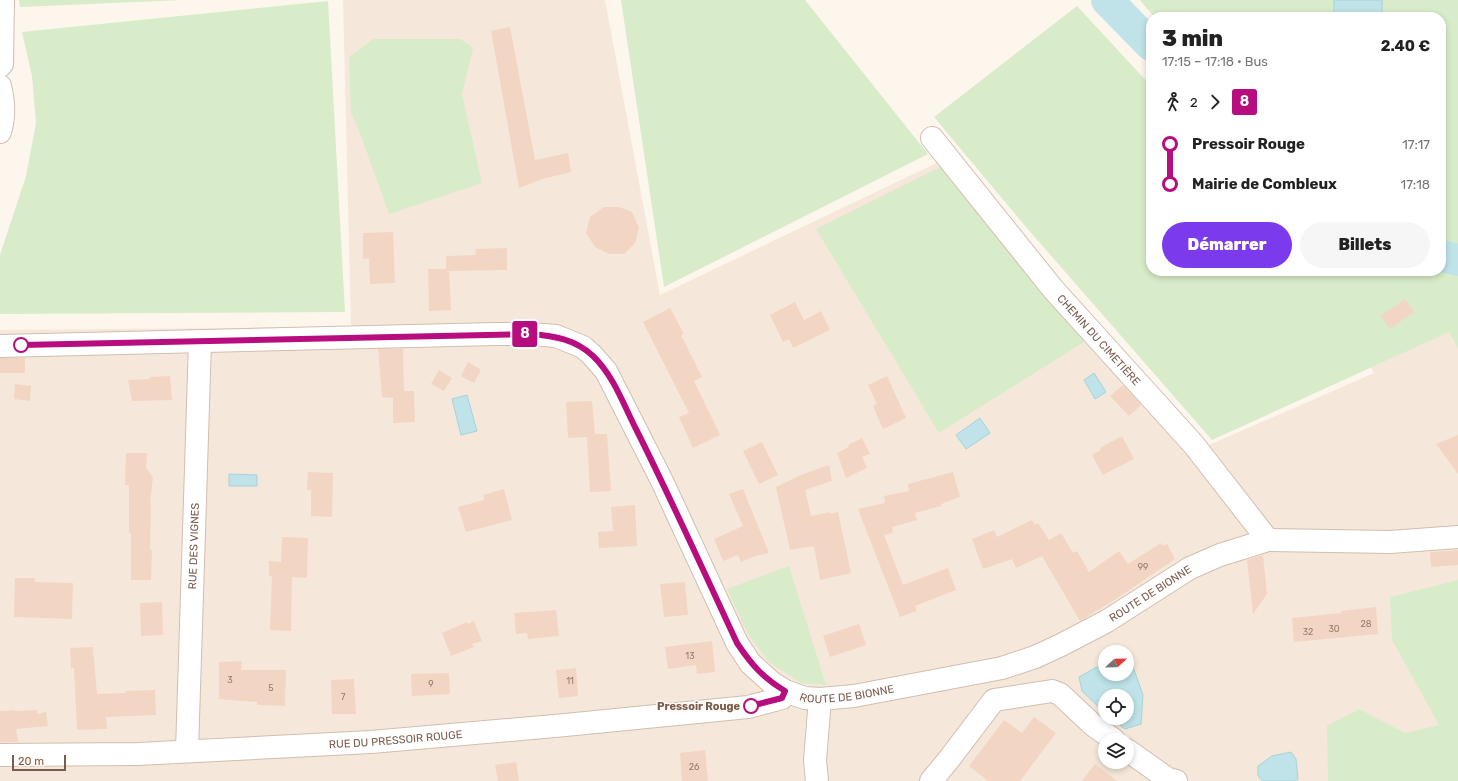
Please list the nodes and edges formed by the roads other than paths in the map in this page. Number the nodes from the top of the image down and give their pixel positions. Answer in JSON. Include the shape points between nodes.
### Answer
{"nodes":[{"id":1,"x":3,"y":0,"type":"edge"},
{"id":2,"x":0,"y":66,"type":"edge"},
{"id":3,"x":0,"y":86,"type":"edge"},
{"id":4,"x":0,"y":132,"type":"edge"},
{"id":5,"x":932,"y":138,"type":"dead end"},
{"id":6,"x":200,"y":342,"type":"junction"},
{"id":7,"x":0,"y":346,"type":"edge"},
{"id":8,"x":1458,"y":537,"type":"edge"},
{"id":9,"x":1268,"y":540,"type":"junction"},
{"id":10,"x":785,"y":691,"type":"junction"},
{"id":11,"x":820,"y":699,"type":"junction"},
{"id":12,"x":1104,"y":733,"type":"edge"},
{"id":13,"x":187,"y":751,"type":"junction"},
{"id":14,"x":0,"y":755,"type":"edge"},
{"id":15,"x":1134,"y":755,"type":"edge"},
{"id":16,"x":817,"y":781,"type":"edge"},
{"id":17,"x":931,"y":781,"type":"edge"},
{"id":18,"x":1176,"y":781,"type":"edge"}],
"edges":[{"from":1,"to":2,"type":"street"},
{"from":3,"to":4,"type":"street","via":[[4,100]]},
{"from":5,"to":9,"type":"street","name":"CHEMIN DU CIMETIÈRE","via":[[1053,289],[1194,445]]},
{"from":6,"to":7,"type":"street","name":"ROUTE DE BIONNE"},
{"from":6,"to":10,"type":"street","name":"ROUTE DE BIONNE","via":[[531,334],[556,336],[583,347],[606,371],[662,481],[737,643],[750,663]]},
{"from":6,"to":13,"type":"street","name":"RUE DES VIGNES"},
{"from":8,"to":9,"type":"street","name":"ROUTE DE BIONNE","via":[[1390,542]]},
{"from":9,"to":11,"type":"street","name":"ROUTE DE BIONNE","via":[[1220,555],[1190,568],[1107,621],[1035,657],[1002,668],[854,696]]},
{"from":10,"to":11,"type":"street","name":"ROUTE DE BIONNE","via":[[805,698]]},
{"from":10,"to":13,"type":"street","name":"RUE DU PRESSOIR ROUGE","via":[[782,698],[748,707],[372,742]]},
{"from":11,"to":16,"type":"street"},
{"from":12,"to":17,"type":"street","via":[[1060,694],[1052,690],[994,700]]},
{"from":13,"to":14,"type":"street","name":"RUE DU PRESSOIR ROUGE"},
{"from":15,"to":18,"type":"street","via":[[1168,779]]}]}
